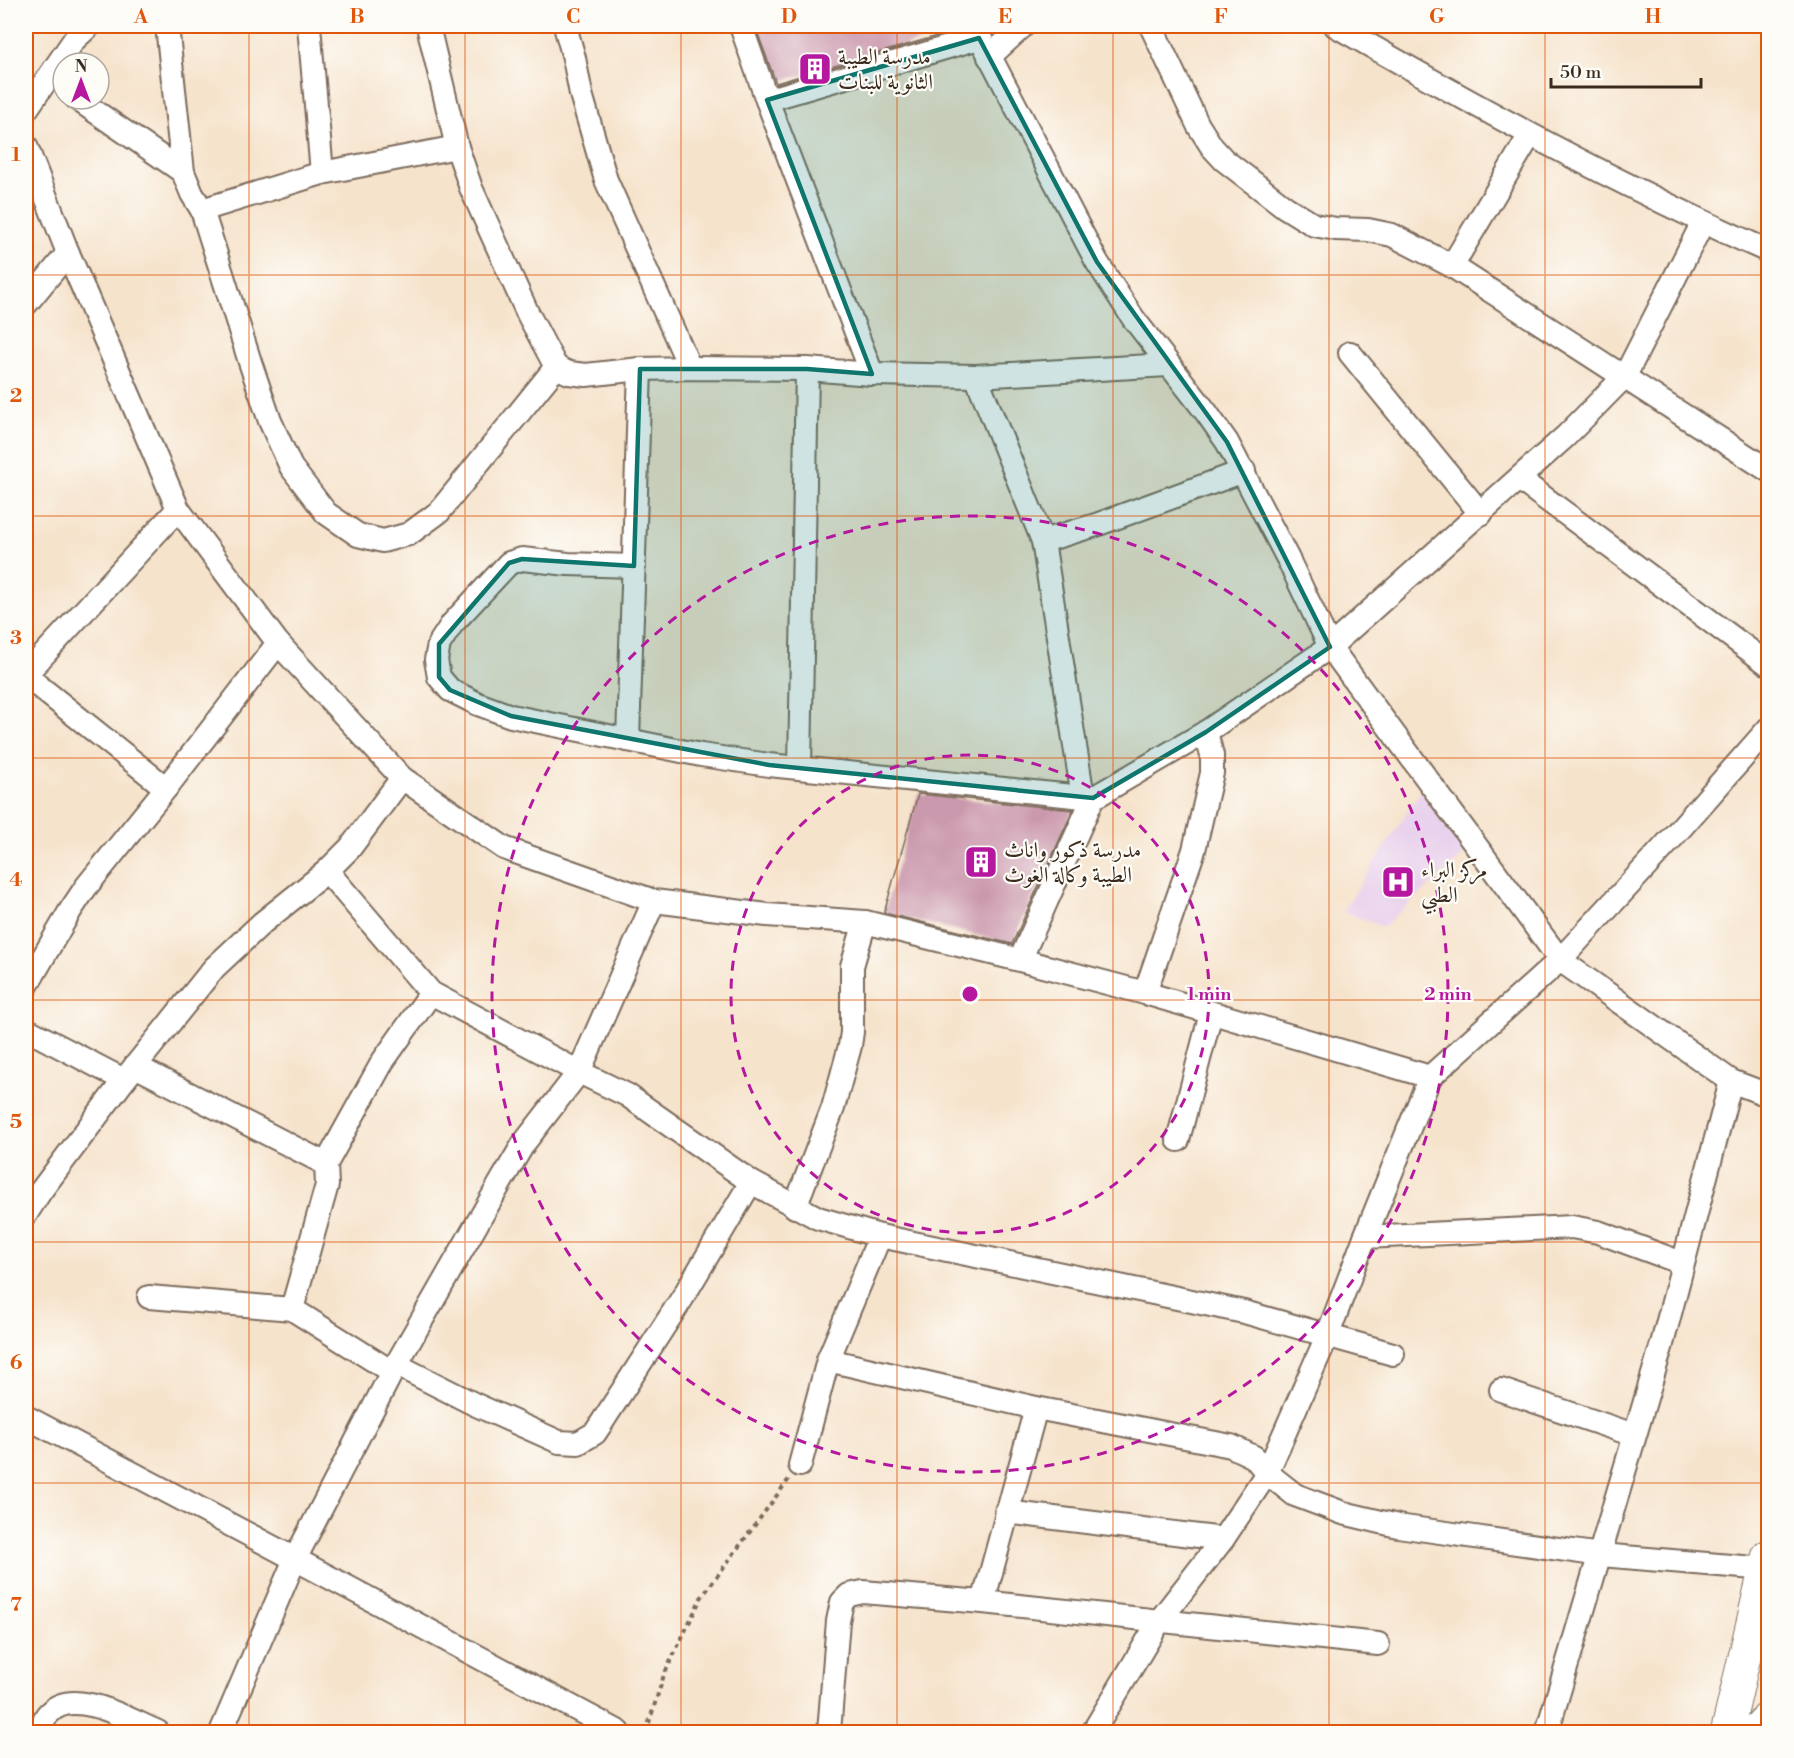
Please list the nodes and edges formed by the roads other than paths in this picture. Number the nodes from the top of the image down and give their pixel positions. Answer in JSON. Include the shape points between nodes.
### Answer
{"nodes":[{"id":1,"x":89,"y":26,"type":"edge"},
{"id":2,"x":167,"y":26,"type":"edge"},
{"id":3,"x":309,"y":26,"type":"edge"},
{"id":4,"x":428,"y":26,"type":"edge"},
{"id":5,"x":565,"y":26,"type":"edge"},
{"id":6,"x":741,"y":26,"type":"edge"},
{"id":7,"x":1023,"y":26,"type":"edge"},
{"id":8,"x":1151,"y":26,"type":"edge"},
{"id":9,"x":1336,"y":26,"type":"edge"},
{"id":10,"x":981,"y":40,"type":"edge"},
{"id":11,"x":69,"y":51,"type":"edge"},
{"id":12,"x":51,"y":88,"type":"edge"},
{"id":13,"x":767,"y":100,"type":"junction"},
{"id":14,"x":26,"y":110,"type":"edge"},
{"id":15,"x":94,"y":111,"type":"edge"},
{"id":16,"x":1530,"y":135,"type":"junction"},
{"id":17,"x":26,"y":146,"type":"edge"},
{"id":18,"x":457,"y":147,"type":"junction"},
{"id":19,"x":183,"y":172,"type":"junction"},
{"id":20,"x":322,"y":173,"type":"junction"},
{"id":21,"x":202,"y":210,"type":"junction"},
{"id":22,"x":1702,"y":222,"type":"junction"},
{"id":23,"x":1768,"y":251,"type":"edge"},
{"id":24,"x":68,"y":254,"type":"junction"},
{"id":25,"x":1452,"y":266,"type":"junction"},
{"id":26,"x":26,"y":304,"type":"edge"},
{"id":27,"x":1350,"y":353,"type":"dead end"},
{"id":28,"x":1168,"y":365,"type":"junction"},
{"id":29,"x":556,"y":367,"type":"junction"},
{"id":30,"x":690,"y":368,"type":"junction"},
{"id":31,"x":640,"y":369,"type":"junction"},
{"id":32,"x":807,"y":369,"type":"junction"},
{"id":33,"x":872,"y":374,"type":"junction"},
{"id":34,"x":976,"y":376,"type":"junction"},
{"id":35,"x":1625,"y":376,"type":"junction"},
{"id":36,"x":1768,"y":470,"type":"edge"},
{"id":37,"x":1244,"y":471,"type":"junction"},
{"id":38,"x":1519,"y":479,"type":"junction"},
{"id":39,"x":178,"y":509,"type":"junction"},
{"id":40,"x":1481,"y":514,"type":"junction"},
{"id":41,"x":1043,"y":541,"type":"junction"},
{"id":42,"x":634,"y":566,"type":"junction"},
{"id":43,"x":278,"y":643,"type":"junction"},
{"id":44,"x":1330,"y":647,"type":"junction"},
{"id":45,"x":1768,"y":664,"type":"edge"},
{"id":46,"x":26,"y":675,"type":"edge"},
{"id":47,"x":1768,"y":729,"type":"edge"},
{"id":48,"x":1206,"y":732,"type":"junction"},
{"id":49,"x":628,"y":740,"type":"junction"},
{"id":50,"x":800,"y":768,"type":"junction"},
{"id":51,"x":402,"y":778,"type":"junction"},
{"id":52,"x":166,"y":788,"type":"junction"},
{"id":53,"x":1088,"y":798,"type":"junction"},
{"id":54,"x":327,"y":871,"type":"junction"},
{"id":55,"x":654,"y":901,"type":"junction"},
{"id":56,"x":865,"y":922,"type":"junction"},
{"id":57,"x":1020,"y":960,"type":"junction"},
{"id":58,"x":1560,"y":960,"type":"junction"},
{"id":59,"x":26,"y":987,"type":"edge"},
{"id":60,"x":431,"y":993,"type":"junction"},
{"id":61,"x":1145,"y":993,"type":"junction"},
{"id":62,"x":1211,"y":1013,"type":"junction"},
{"id":63,"x":26,"y":1029,"type":"edge"},
{"id":64,"x":579,"y":1072,"type":"junction"},
{"id":65,"x":130,"y":1073,"type":"junction"},
{"id":66,"x":1430,"y":1077,"type":"junction"},
{"id":67,"x":1731,"y":1082,"type":"junction"},
{"id":68,"x":1768,"y":1095,"type":"edge"},
{"id":69,"x":1178,"y":1140,"type":"dead end"},
{"id":70,"x":326,"y":1164,"type":"junction"},
{"id":71,"x":751,"y":1182,"type":"junction"},
{"id":72,"x":33,"y":1188,"type":"edge"},
{"id":73,"x":795,"y":1207,"type":"junction"},
{"id":74,"x":26,"y":1214,"type":"edge"},
{"id":75,"x":880,"y":1236,"type":"junction"},
{"id":76,"x":1365,"y":1237,"type":"junction"},
{"id":77,"x":1682,"y":1263,"type":"junction"},
{"id":78,"x":149,"y":1297,"type":"dead end"},
{"id":79,"x":292,"y":1309,"type":"junction"},
{"id":80,"x":1328,"y":1334,"type":"junction"},
{"id":81,"x":1393,"y":1354,"type":"dead end"},
{"id":82,"x":828,"y":1360,"type":"junction"},
{"id":83,"x":394,"y":1368,"type":"junction"},
{"id":84,"x":1500,"y":1390,"type":"dead end"},
{"id":85,"x":1035,"y":1408,"type":"junction"},
{"id":86,"x":26,"y":1417,"type":"edge"},
{"id":87,"x":1634,"y":1435,"type":"junction"},
{"id":88,"x":800,"y":1465,"type":"road end"},
{"id":89,"x":1268,"y":1473,"type":"junction"},
{"id":90,"x":1006,"y":1512,"type":"junction"},
{"id":91,"x":1223,"y":1539,"type":"junction"},
{"id":92,"x":1600,"y":1555,"type":"junction"},
{"id":93,"x":294,"y":1558,"type":"junction"},
{"id":94,"x":1767,"y":1563,"type":"edge"},
{"id":95,"x":983,"y":1602,"type":"junction"},
{"id":96,"x":1160,"y":1620,"type":"junction"},
{"id":97,"x":1378,"y":1644,"type":"dead end"},
{"id":98,"x":1768,"y":1718,"type":"edge"},
{"id":99,"x":40,"y":1732,"type":"edge"},
{"id":100,"x":158,"y":1732,"type":"edge"},
{"id":101,"x":221,"y":1732,"type":"edge"},
{"id":102,"x":619,"y":1732,"type":"edge"},
{"id":103,"x":829,"y":1732,"type":"edge"},
{"id":104,"x":1093,"y":1732,"type":"edge"},
{"id":105,"x":1547,"y":1732,"type":"edge"},
{"id":106,"x":1727,"y":1732,"type":"edge"},
{"id":107,"x":1755,"y":1732,"type":"edge"}],
"edges":[{"from":1,"to":11,"type":"street","via":[[74,40]]},
{"from":2,"to":19,"type":"street"},
{"from":3,"to":20,"type":"street"},
{"from":4,"to":18,"type":"street"},
{"from":5,"to":30,"type":"street","via":[[606,180]]},
{"from":6,"to":13,"type":"street"},
{"from":7,"to":10,"type":"street"},
{"from":8,"to":25,"type":"street","via":[[1198,125],[1224,160],[1314,225],[1392,235]]},
{"from":9,"to":16,"type":"street"},
{"from":10,"to":13,"type":"street"},
{"from":10,"to":28,"type":"street","via":[[1097,262]]},
{"from":12,"to":14,"type":"street"},
{"from":13,"to":33,"type":"street"},
{"from":15,"to":19,"type":"street"},
{"from":16,"to":22,"type":"street"},
{"from":16,"to":25,"type":"street"},
{"from":17,"to":24,"type":"street"},
{"from":18,"to":20,"type":"street"},
{"from":18,"to":29,"type":"street","via":[[492,236]]},
{"from":19,"to":21,"type":"street"},
{"from":20,"to":21,"type":"street"},
{"from":21,"to":29,"type":"street","via":[[270,421],[291,467],[326,513],[357,535],[383,541],[410,534],[439,512]]},
{"from":22,"to":23,"type":"street"},
{"from":22,"to":35,"type":"street"},
{"from":24,"to":26,"type":"street"},
{"from":24,"to":39,"type":"street"},
{"from":25,"to":35,"type":"street"},
{"from":27,"to":40,"type":"street"},
{"from":28,"to":34,"type":"street"},
{"from":28,"to":37,"type":"street","via":[[1206,412]]},
{"from":29,"to":31,"type":"street","via":[[586,375]]},
{"from":30,"to":31,"type":"street"},
{"from":30,"to":32,"type":"street"},
{"from":31,"to":42,"type":"street"},
{"from":32,"to":33,"type":"street"},
{"from":32,"to":50,"type":"street"},
{"from":33,"to":34,"type":"street"},
{"from":34,"to":41,"type":"street"},
{"from":35,"to":36,"type":"street"},
{"from":35,"to":38,"type":"street"},
{"from":37,"to":41,"type":"street"},
{"from":37,"to":44,"type":"street"},
{"from":38,"to":40,"type":"street"},
{"from":38,"to":45,"type":"street"},
{"from":39,"to":43,"type":"street"},
{"from":39,"to":46,"type":"street"},
{"from":40,"to":44,"type":"street"},
{"from":41,"to":53,"type":"street"},
{"from":42,"to":49,"type":"street"},
{"from":42,"to":49,"type":"street","via":[[522,559],[509,563],[452,624],[439,644],[436,660],[440,677],[450,690],[478,704],[511,716]]},
{"from":43,"to":51,"type":"street"},
{"from":43,"to":52,"type":"street"},
{"from":44,"to":48,"type":"street"},
{"from":44,"to":58,"type":"street"},
{"from":46,"to":52,"type":"street"},
{"from":47,"to":58,"type":"street"},
{"from":48,"to":53,"type":"street"},
{"from":48,"to":61,"type":"street","via":[[1212,773],[1194,850]]},
{"from":49,"to":50,"type":"street","via":[[701,755]]},
{"from":50,"to":53,"type":"street"},
{"from":51,"to":54,"type":"street","via":[[357,840]]},
{"from":51,"to":55,"type":"street","via":[[504,848]]},
{"from":52,"to":59,"type":"street","via":[[78,898]]},
{"from":53,"to":57,"type":"street"},
{"from":54,"to":60,"type":"street"},
{"from":54,"to":65,"type":"street","via":[[214,968]]},
{"from":55,"to":56,"type":"street"},
{"from":55,"to":64,"type":"street"},
{"from":56,"to":57,"type":"street"},
{"from":56,"to":73,"type":"street","via":[[852,966],[850,1046],[833,1108]]},
{"from":57,"to":61,"type":"street"},
{"from":58,"to":66,"type":"street"},
{"from":58,"to":67,"type":"street"},
{"from":60,"to":64,"type":"street"},
{"from":60,"to":70,"type":"street","via":[[383,1061]]},
{"from":61,"to":62,"type":"street"},
{"from":62,"to":66,"type":"street"},
{"from":62,"to":69,"type":"street"},
{"from":63,"to":65,"type":"street"},
{"from":64,"to":71,"type":"street","via":[[627,1095]]},
{"from":64,"to":83,"type":"street","via":[[524,1143]]},
{"from":65,"to":70,"type":"street"},
{"from":65,"to":72,"type":"street"},
{"from":66,"to":76,"type":"street"},
{"from":67,"to":68,"type":"street"},
{"from":67,"to":77,"type":"street"},
{"from":70,"to":79,"type":"street","via":[[327,1185]]},
{"from":71,"to":73,"type":"street"},
{"from":71,"to":83,"type":"street","via":[[670,1316],[601,1424],[587,1439],[578,1443],[559,1442]]},
{"from":72,"to":74,"type":"street"},
{"from":73,"to":75,"type":"street"},
{"from":75,"to":80,"type":"street","via":[[1244,1312]]},
{"from":75,"to":82,"type":"street"},
{"from":76,"to":77,"type":"street","via":[[1572,1227],[1598,1232]]},
{"from":76,"to":80,"type":"street"},
{"from":77,"to":87,"type":"street"},
{"from":78,"to":79,"type":"street"},
{"from":79,"to":83,"type":"street"},
{"from":80,"to":81,"type":"street"},
{"from":80,"to":89,"type":"street"},
{"from":82,"to":85,"type":"street"},
{"from":82,"to":88,"type":"street"},
{"from":83,"to":93,"type":"street"},
{"from":84,"to":87,"type":"street"},
{"from":85,"to":89,"type":"street","via":[[1231,1446],[1254,1456]]},
{"from":85,"to":90,"type":"street"},
{"from":86,"to":93,"type":"street"},
{"from":87,"to":92,"type":"street"},
{"from":89,"to":91,"type":"street"},
{"from":89,"to":92,"type":"street","via":[[1306,1500],[1368,1520]]},
{"from":90,"to":91,"type":"street"},
{"from":90,"to":95,"type":"street"},
{"from":91,"to":96,"type":"street"},
{"from":92,"to":94,"type":"street"},
{"from":92,"to":105,"type":"street"},
{"from":93,"to":101,"type":"street"},
{"from":93,"to":102,"type":"street"},
{"from":94,"to":106,"type":"main road"},
{"from":95,"to":96,"type":"street"},
{"from":95,"to":103,"type":"street","via":[[880,1592],[849,1595],[842,1602],[838,1621]]},
{"from":96,"to":97,"type":"street"},
{"from":96,"to":104,"type":"street"},
{"from":98,"to":107,"type":"main road"},
{"from":99,"to":100,"type":"street","via":[[50,1712],[69,1702],[94,1705]]}]}
